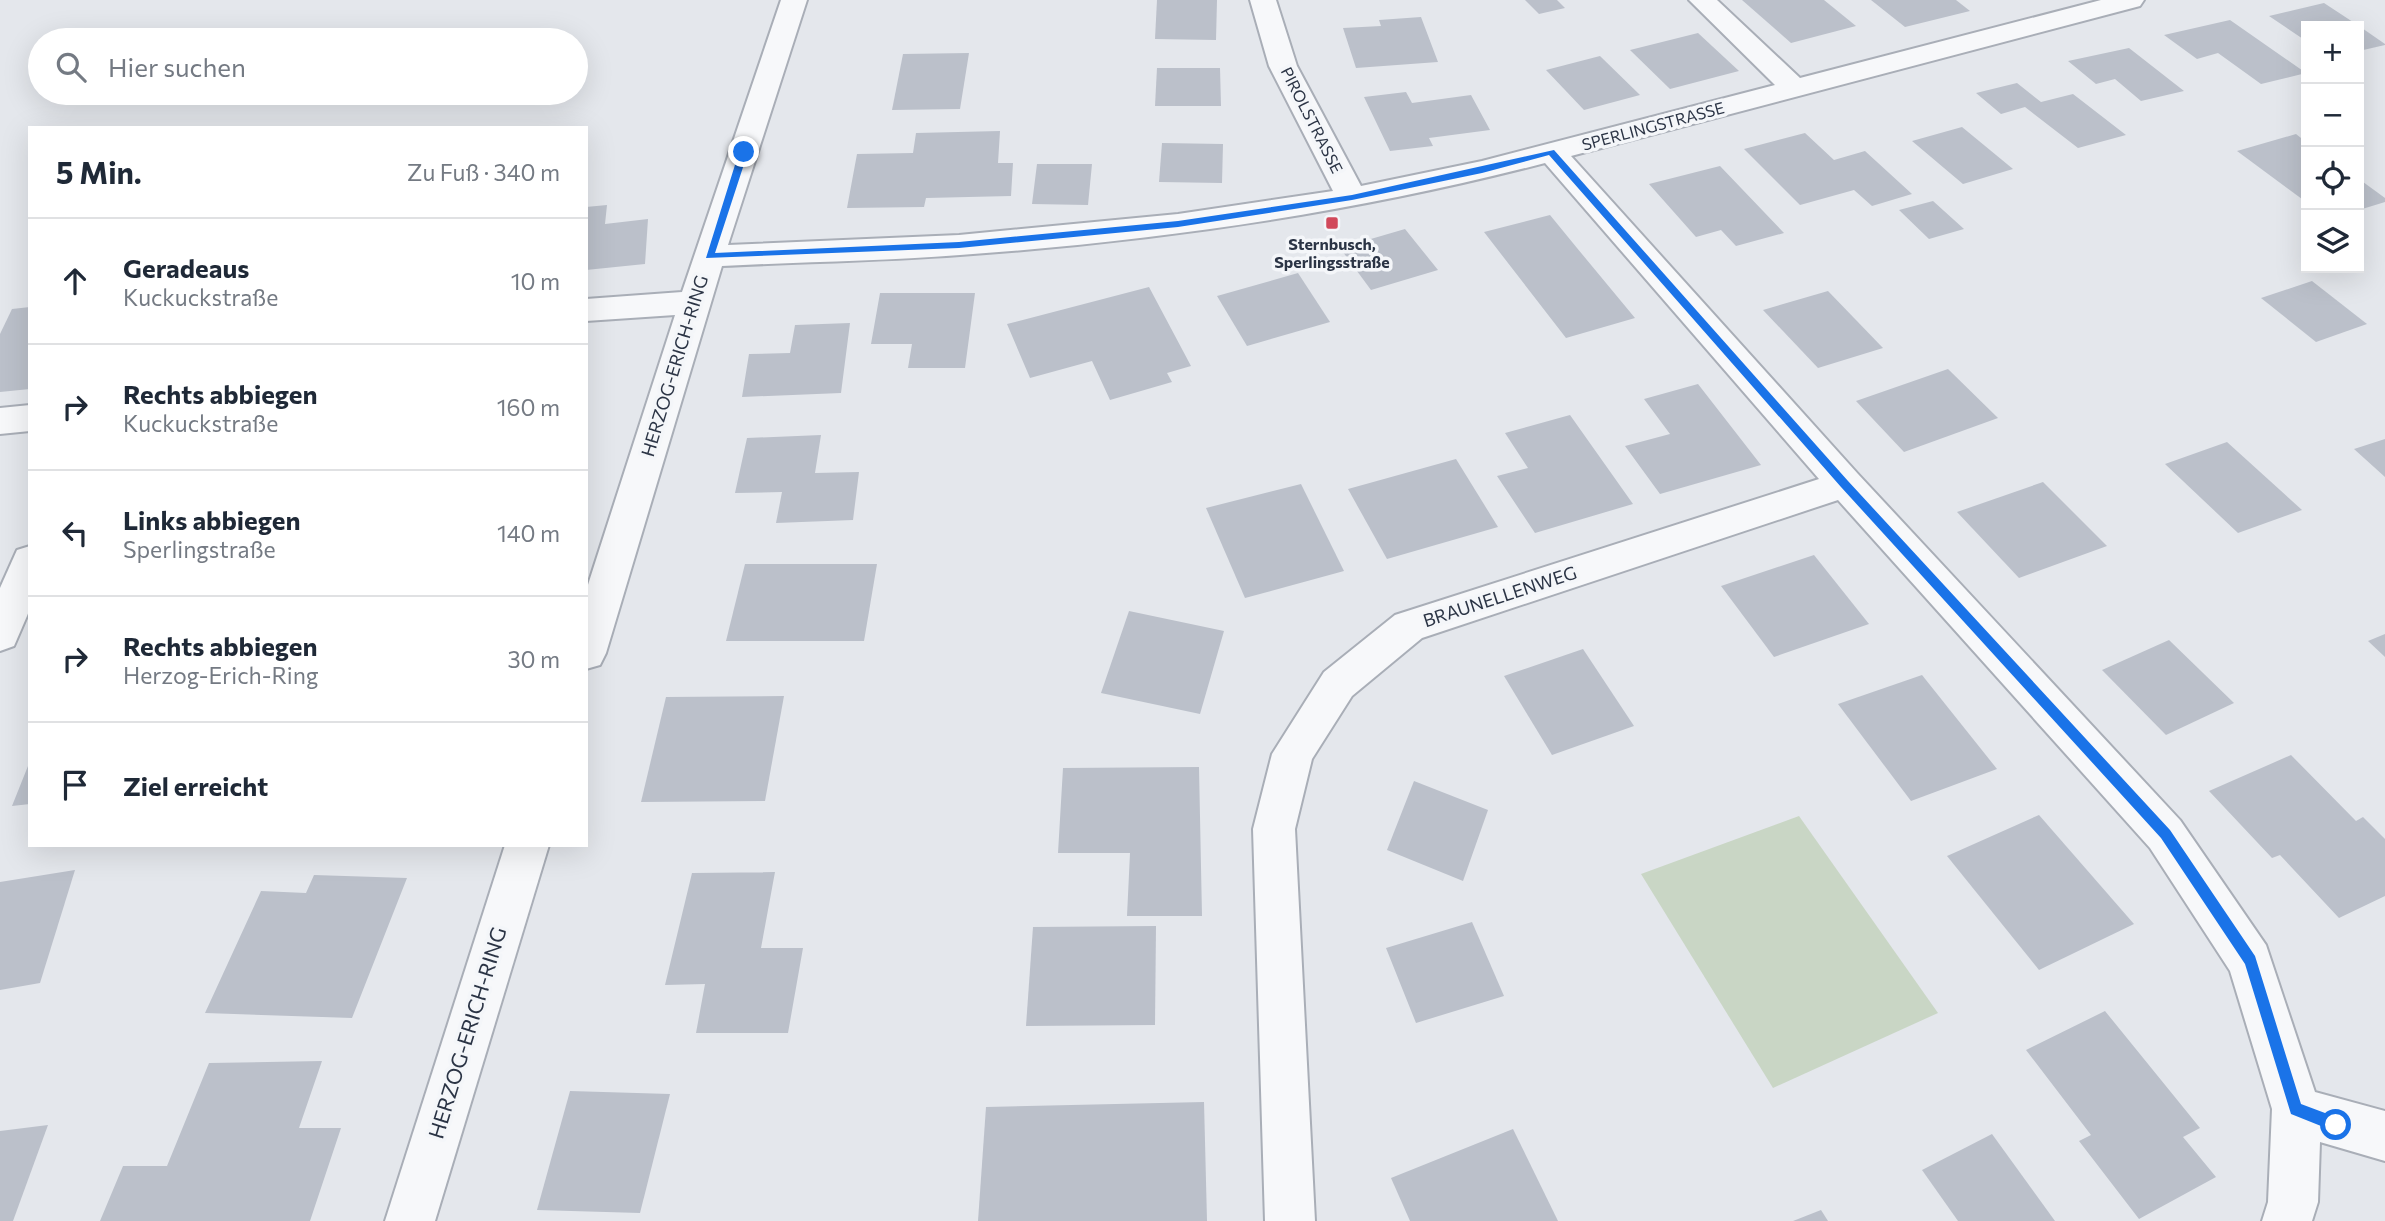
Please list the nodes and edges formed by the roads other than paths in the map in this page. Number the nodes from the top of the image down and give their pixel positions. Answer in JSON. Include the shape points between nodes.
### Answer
{"nodes":[{"id":1,"x":794,"y":0,"type":"edge"},
{"id":2,"x":1263,"y":0,"type":"edge"},
{"id":3,"x":1702,"y":0,"type":"edge"},
{"id":4,"x":2131,"y":0,"type":"edge"},
{"id":5,"x":1795,"y":89,"type":"junction"},
{"id":6,"x":1551,"y":152,"type":"junction"},
{"id":7,"x":1352,"y":198,"type":"junction"},
{"id":8,"x":709,"y":256,"type":"junction"},
{"id":9,"x":695,"y":302,"type":"junction"},
{"id":10,"x":588,"y":310,"type":"edge"},
{"id":11,"x":28,"y":418,"type":"edge"},
{"id":12,"x":0,"y":421,"type":"edge"},
{"id":13,"x":1845,"y":484,"type":"junction"},
{"id":14,"x":28,"y":566,"type":"edge"},
{"id":15,"x":0,"y":635,"type":"edge"},
{"id":16,"x":588,"y":647,"type":"edge"},
{"id":17,"x":526,"y":847,"type":"edge"},
{"id":18,"x":2296,"y":1108,"type":"junction"},
{"id":19,"x":2385,"y":1136,"type":"edge"},
{"id":20,"x":410,"y":1221,"type":"edge"},
{"id":21,"x":1290,"y":1221,"type":"edge"},
{"id":22,"x":2287,"y":1221,"type":"edge"}],
"edges":[{"from":1,"to":8,"type":"street","name":"HERZOG-ERICH-RING"},
{"from":2,"to":7,"type":"street","name":"PIROLSTRASSE","via":[[1283,66]]},
{"from":3,"to":5,"type":"street"},
{"from":4,"to":5,"type":"street","name":"SPERLINGSTRASSE"},
{"from":5,"to":6,"type":"street","name":"SPERLINGSTRASSE"},
{"from":6,"to":7,"type":"street","name":"SPERLINGSTRASSE"},
{"from":6,"to":13,"type":"street"},
{"from":7,"to":8,"type":"street","name":"SPERLINGSTRASSE","via":[[1178,224],[959,245]]},
{"from":8,"to":9,"type":"street","name":"HERZOG-ERICH-RING"},
{"from":9,"to":10,"type":"street"},
{"from":9,"to":16,"type":"street","name":"HERZOG-ERICH-RING"},
{"from":11,"to":12,"type":"street"},
{"from":13,"to":18,"type":"street","via":[[2165,834],[2250,961]]},
{"from":13,"to":21,"type":"street","name":"BRAUNELLENWEG","via":[[1409,626],[1338,684],[1293,754],[1275,829]]},
{"from":14,"to":15,"type":"street"},
{"from":17,"to":20,"type":"street","name":"HERZOG-ERICH-RING"},
{"from":18,"to":19,"type":"street","via":[[2336,1125]]},
{"from":18,"to":22,"type":"street","via":[[2293,1202]]}]}
